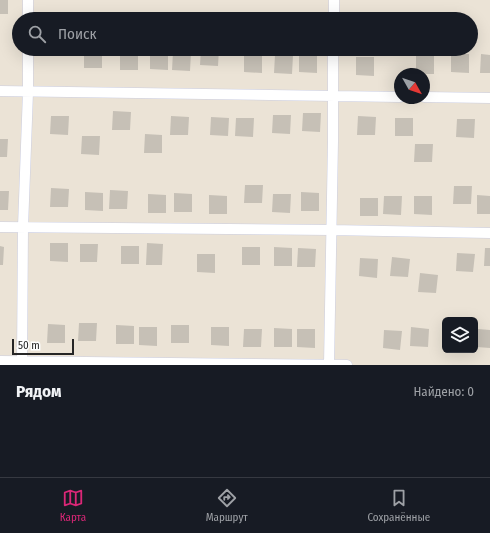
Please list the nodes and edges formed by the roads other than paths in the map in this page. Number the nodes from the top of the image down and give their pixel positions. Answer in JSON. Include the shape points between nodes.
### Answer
{"nodes":[{"id":1,"x":28,"y":0,"type":"edge"},
{"id":2,"x":334,"y":0,"type":"edge"},
{"id":3,"x":28,"y":12,"type":"edge"},
{"id":4,"x":334,"y":12,"type":"edge"},
{"id":5,"x":28,"y":56,"type":"edge"},
{"id":6,"x":333,"y":56,"type":"edge"},
{"id":7,"x":0,"y":91,"type":"edge"},
{"id":8,"x":28,"y":92,"type":"junction"},
{"id":9,"x":333,"y":96,"type":"junction"},
{"id":10,"x":394,"y":97,"type":"edge"},
{"id":11,"x":430,"y":97,"type":"edge"},
{"id":12,"x":490,"y":98,"type":"edge"},
{"id":13,"x":0,"y":227,"type":"edge"},
{"id":14,"x":23,"y":228,"type":"junction"},
{"id":15,"x":331,"y":230,"type":"junction"},
{"id":16,"x":490,"y":233,"type":"edge"},
{"id":17,"x":0,"y":361,"type":"edge"},
{"id":18,"x":22,"y":363,"type":"edge"},
{"id":19,"x":329,"y":365,"type":"edge"},
{"id":20,"x":347,"y":365,"type":"edge"}],
"edges":[{"from":1,"to":3,"type":"street"},
{"from":2,"to":4,"type":"street"},
{"from":5,"to":8,"type":"street"},
{"from":6,"to":9,"type":"street"},
{"from":7,"to":8,"type":"street"},
{"from":8,"to":9,"type":"street"},
{"from":8,"to":14,"type":"street"},
{"from":9,"to":10,"type":"street"},
{"from":9,"to":15,"type":"street"},
{"from":11,"to":12,"type":"street"},
{"from":13,"to":14,"type":"street"},
{"from":14,"to":15,"type":"street"},
{"from":14,"to":18,"type":"street"},
{"from":15,"to":16,"type":"street"},
{"from":15,"to":19,"type":"street"},
{"from":17,"to":18,"type":"street"},
{"from":18,"to":19,"type":"street"},
{"from":19,"to":20,"type":"street"}]}
